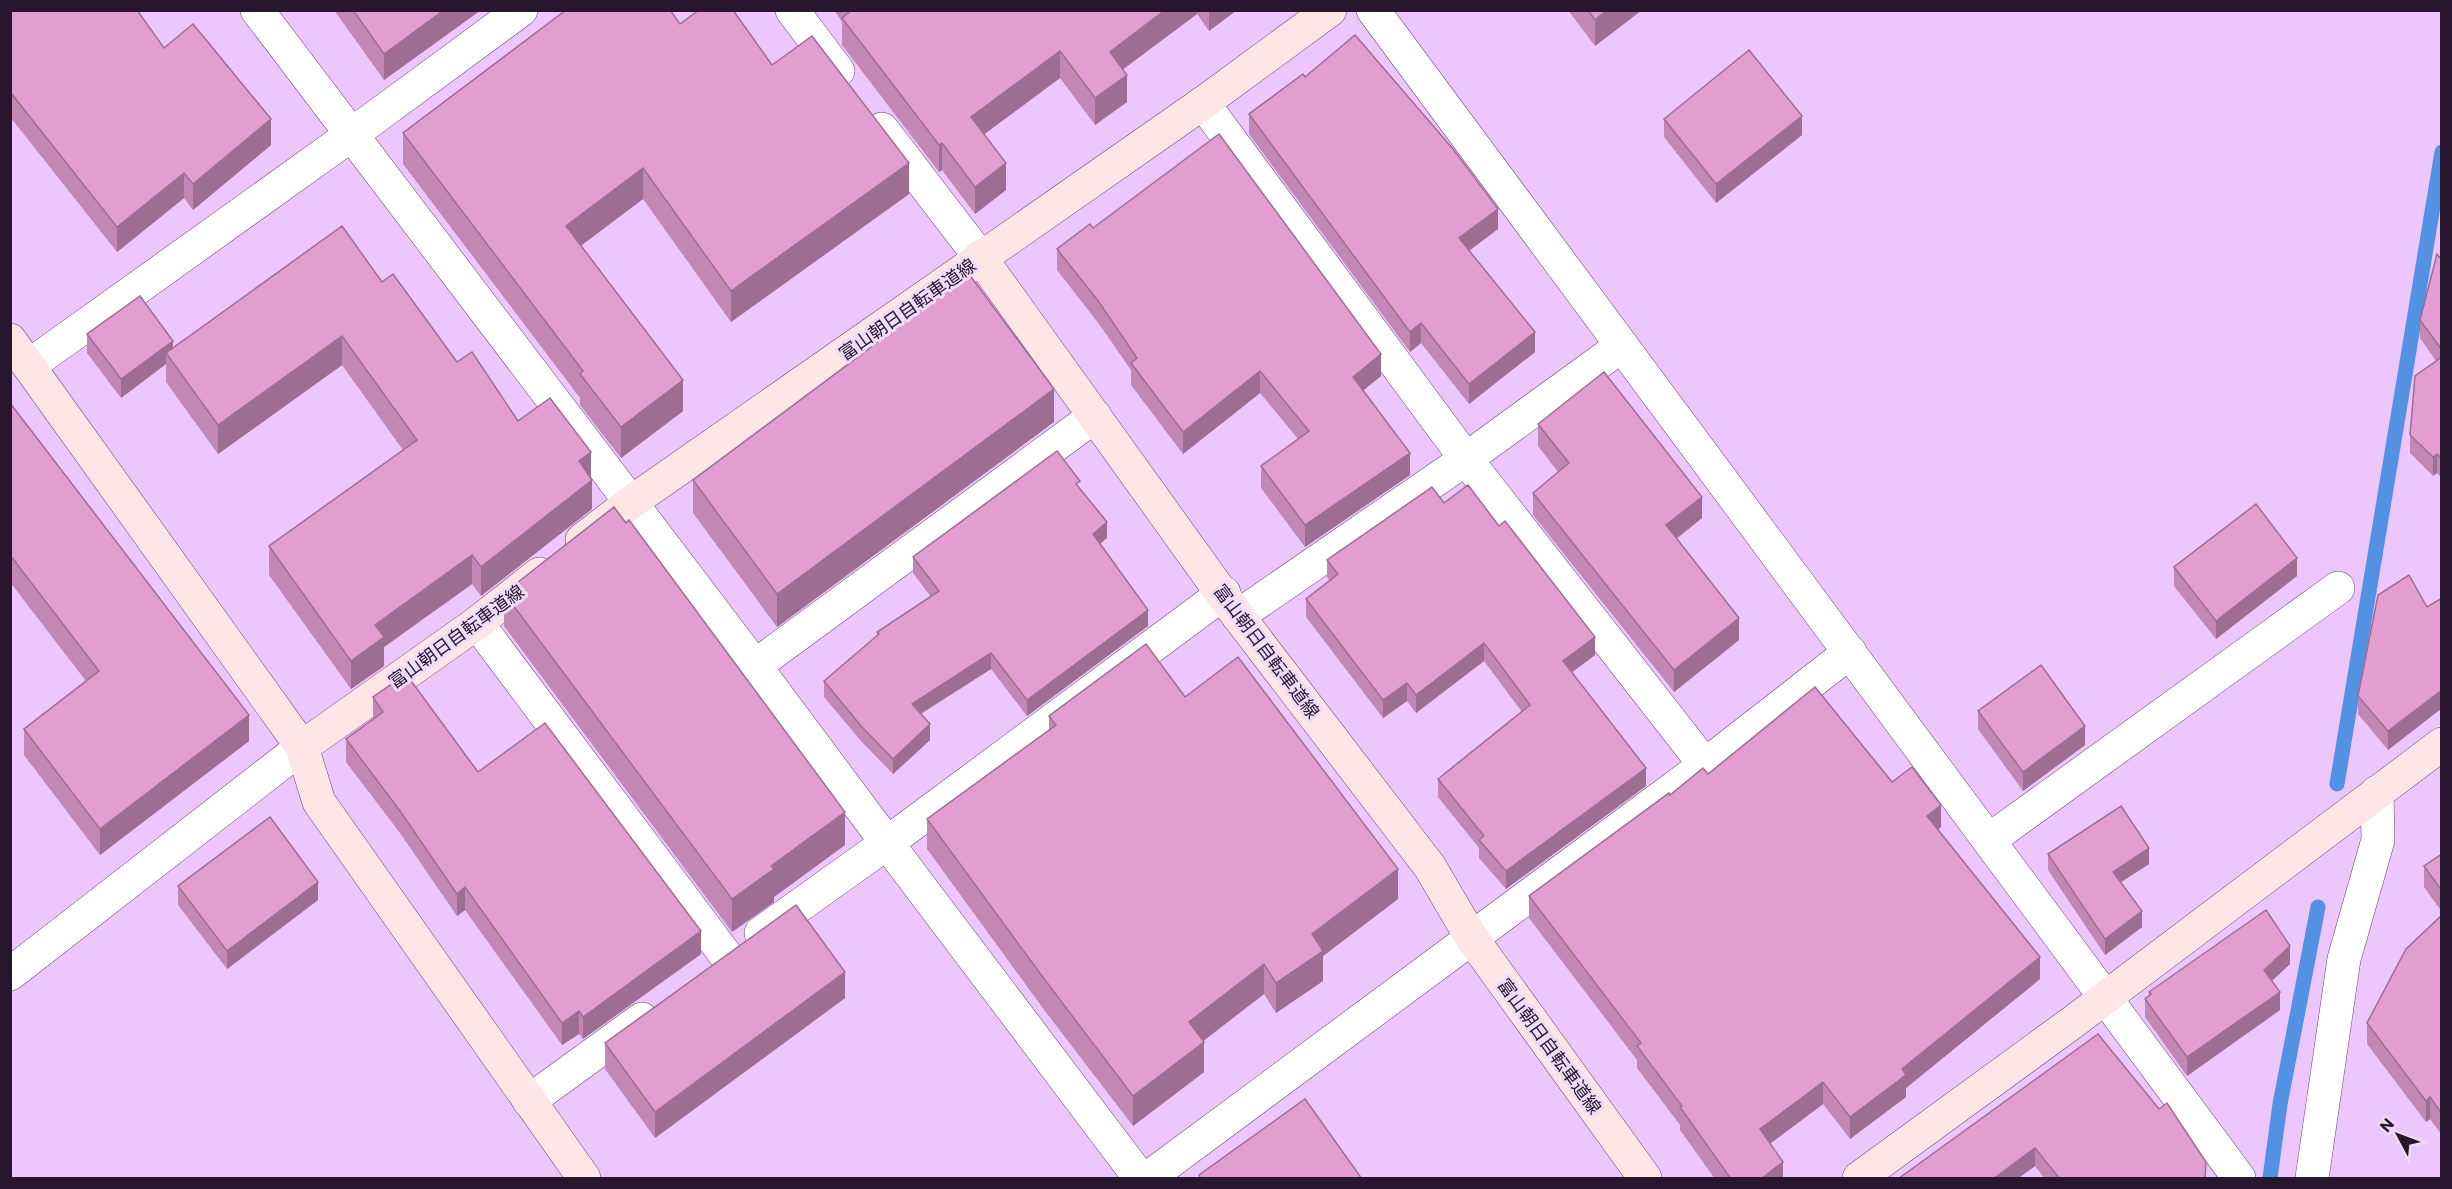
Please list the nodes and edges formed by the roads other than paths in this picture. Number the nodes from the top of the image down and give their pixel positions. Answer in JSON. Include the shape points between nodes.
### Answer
{"nodes":[{"id":1,"x":257,"y":10,"type":"edge"},
{"id":2,"x":521,"y":10,"type":"edge"},
{"id":3,"x":792,"y":10,"type":"edge"},
{"id":4,"x":1330,"y":10,"type":"edge"},
{"id":5,"x":1373,"y":10,"type":"edge"},
{"id":6,"x":1203,"y":103,"type":"junction"},
{"id":7,"x":351,"y":135,"type":"junction"},
{"id":8,"x":980,"y":257,"type":"junction"},
{"id":9,"x":1620,"y":347,"type":"junction"},
{"id":10,"x":20,"y":352,"type":"edge"},
{"id":11,"x":1095,"y":416,"type":"junction"},
{"id":12,"x":1466,"y":459,"type":"junction"},
{"id":13,"x":630,"y":503,"type":"junction"},
{"id":14,"x":2338,"y":588,"type":"dead end"},
{"id":15,"x":1231,"y":604,"type":"junction"},
{"id":16,"x":477,"y":623,"type":"junction"},
{"id":17,"x":1850,"y":652,"type":"junction"},
{"id":18,"x":755,"y":666,"type":"junction"},
{"id":19,"x":2442,"y":744,"type":"edge"},
{"id":20,"x":302,"y":747,"type":"junction"},
{"id":21,"x":1705,"y":765,"type":"junction"},
{"id":22,"x":2377,"y":792,"type":"junction"},
{"id":23,"x":1989,"y":840,"type":"junction"},
{"id":24,"x":887,"y":843,"type":"junction"},
{"id":25,"x":1472,"y":937,"type":"junction"},
{"id":26,"x":727,"y":957,"type":"junction"},
{"id":27,"x":12,"y":970,"type":"edge"},
{"id":28,"x":699,"y":978,"type":"edge"},
{"id":29,"x":2104,"y":997,"type":"junction"},
{"id":30,"x":671,"y":998,"type":"edge"},
{"id":31,"x":529,"y":1101,"type":"junction"},
{"id":32,"x":584,"y":1179,"type":"edge"},
{"id":33,"x":1140,"y":1179,"type":"edge"},
{"id":34,"x":1148,"y":1179,"type":"edge"},
{"id":35,"x":1645,"y":1179,"type":"edge"},
{"id":36,"x":1859,"y":1179,"type":"edge"},
{"id":37,"x":2239,"y":1179,"type":"edge"},
{"id":38,"x":2312,"y":1179,"type":"edge"}],
"edges":[{"from":1,"to":7,"type":"street"},
{"from":2,"to":7,"type":"street"},
{"from":3,"to":8,"type":"street"},
{"from":4,"to":6,"type":"street"},
{"from":5,"to":9,"type":"street"},
{"from":6,"to":8,"type":"street"},
{"from":6,"to":12,"type":"street"},
{"from":7,"to":10,"type":"street"},
{"from":7,"to":13,"type":"street"},
{"from":8,"to":11,"type":"street","name":"富山朝日自転車道線"},
{"from":8,"to":13,"type":"street","name":"富山朝日自転車道線"},
{"from":9,"to":12,"type":"street"},
{"from":9,"to":17,"type":"street"},
{"from":10,"to":20,"type":"street"},
{"from":11,"to":15,"type":"street","name":"富山朝日自転車道線"},
{"from":11,"to":18,"type":"street"},
{"from":12,"to":15,"type":"street"},
{"from":12,"to":21,"type":"street"},
{"from":13,"to":16,"type":"street","name":"富山朝日自転車道線"},
{"from":13,"to":18,"type":"street"},
{"from":14,"to":23,"type":"street"},
{"from":15,"to":24,"type":"street"},
{"from":15,"to":25,"type":"street","name":"富山朝日自転車道線","via":[[1430,867]]},
{"from":16,"to":20,"type":"street","name":"富山朝日自転車道線"},
{"from":16,"to":26,"type":"street"},
{"from":17,"to":21,"type":"street"},
{"from":17,"to":23,"type":"street"},
{"from":18,"to":24,"type":"street"},
{"from":19,"to":22,"type":"street"},
{"from":20,"to":27,"type":"street","name":"富山朝日自転車道線"},
{"from":20,"to":31,"type":"street","via":[[319,802]]},
{"from":21,"to":25,"type":"street"},
{"from":22,"to":29,"type":"street"},
{"from":22,"to":38,"type":"street","via":[[2378,840],[2344,959]]},
{"from":23,"to":29,"type":"street"},
{"from":24,"to":26,"type":"street"},
{"from":24,"to":33,"type":"street"},
{"from":25,"to":34,"type":"street"},
{"from":25,"to":35,"type":"street","name":"富山朝日自転車道線"},
{"from":26,"to":28,"type":"street"},
{"from":29,"to":36,"type":"street"},
{"from":29,"to":37,"type":"street"},
{"from":30,"to":31,"type":"street"},
{"from":31,"to":32,"type":"street"}]}
